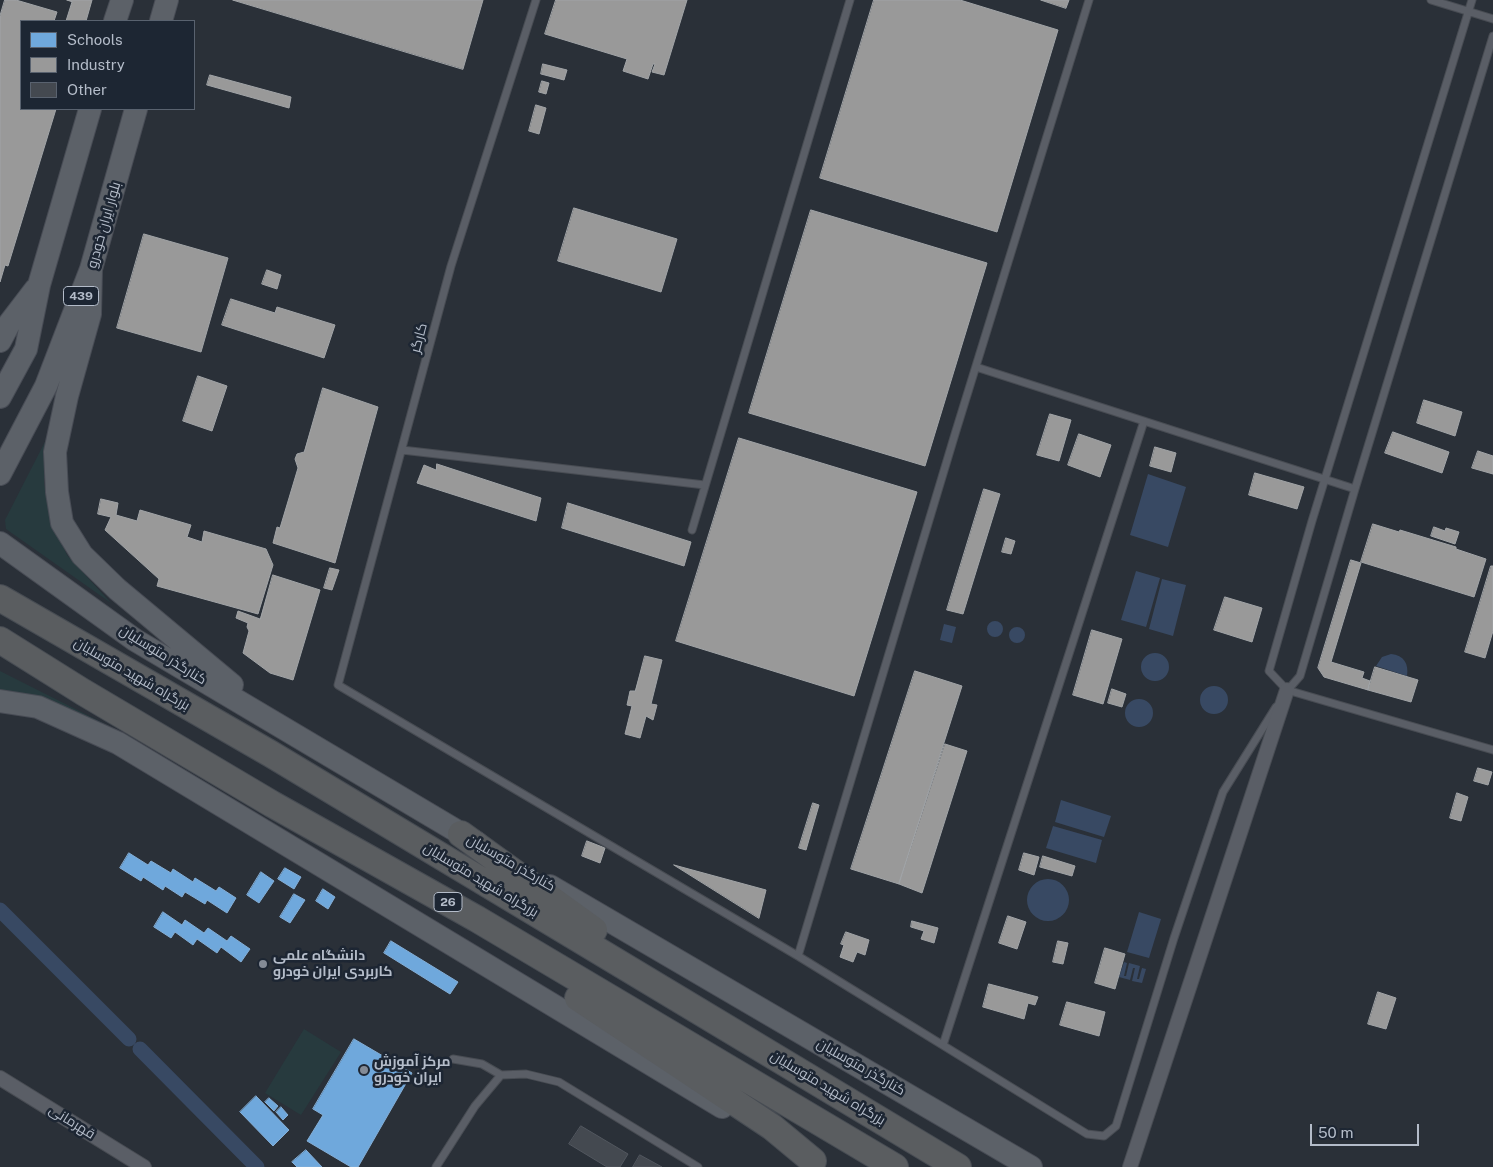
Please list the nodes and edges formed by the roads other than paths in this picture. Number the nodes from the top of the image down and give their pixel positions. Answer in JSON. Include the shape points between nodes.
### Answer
{"nodes":[{"id":1,"x":122,"y":0,"type":"edge"},
{"id":2,"x":167,"y":0,"type":"edge"},
{"id":3,"x":536,"y":0,"type":"edge"},
{"id":4,"x":850,"y":0,"type":"edge"},
{"id":5,"x":1089,"y":0,"type":"edge"},
{"id":6,"x":1431,"y":0,"type":"edge"},
{"id":7,"x":1472,"y":0,"type":"edge"},
{"id":8,"x":1469,"y":12,"type":"junction"},
{"id":9,"x":1493,"y":19,"type":"edge"},
{"id":10,"x":116,"y":20,"type":"edge"},
{"id":11,"x":161,"y":20,"type":"edge"},
{"id":12,"x":1493,"y":36,"type":"edge"},
{"id":13,"x":90,"y":110,"type":"edge"},
{"id":14,"x":136,"y":110,"type":"edge"},
{"id":15,"x":91,"y":269,"type":"junction"},
{"id":16,"x":39,"y":286,"type":"junction"},
{"id":17,"x":0,"y":341,"type":"edge"},
{"id":18,"x":976,"y":367,"type":"junction"},
{"id":19,"x":0,"y":397,"type":"edge"},
{"id":20,"x":1144,"y":421,"type":"junction"},
{"id":21,"x":402,"y":450,"type":"junction"},
{"id":22,"x":0,"y":474,"type":"edge"},
{"id":23,"x":1325,"y":479,"type":"junction"},
{"id":24,"x":705,"y":485,"type":"junction"},
{"id":25,"x":1355,"y":489,"type":"junction"},
{"id":26,"x":692,"y":530,"type":"dead end"},
{"id":27,"x":0,"y":543,"type":"edge"},
{"id":28,"x":0,"y":598,"type":"edge"},
{"id":29,"x":0,"y":640,"type":"edge"},
{"id":30,"x":1287,"y":690,"type":"junction"},
{"id":31,"x":0,"y":701,"type":"edge"},
{"id":32,"x":282,"y":728,"type":"junction"},
{"id":33,"x":1493,"y":750,"type":"edge"},
{"id":34,"x":460,"y":834,"type":"junction"},
{"id":35,"x":477,"y":919,"type":"junction"},
{"id":36,"x":798,"y":956,"type":"junction"},
{"id":37,"x":743,"y":1037,"type":"junction"},
{"id":38,"x":943,"y":1045,"type":"junction"},
{"id":39,"x":453,"y":1058,"type":"dead end"},
{"id":40,"x":501,"y":1075,"type":"junction"},
{"id":41,"x":0,"y":1078,"type":"edge"},
{"id":42,"x":818,"y":1164,"type":"edge"},
{"id":43,"x":144,"y":1167,"type":"edge"},
{"id":44,"x":436,"y":1167,"type":"edge"},
{"id":45,"x":698,"y":1167,"type":"edge"},
{"id":46,"x":896,"y":1167,"type":"edge"},
{"id":47,"x":958,"y":1167,"type":"edge"},
{"id":48,"x":1031,"y":1167,"type":"edge"},
{"id":49,"x":1130,"y":1167,"type":"edge"}],
"edges":[{"from":1,"to":10,"type":"main road"},
{"from":2,"to":11,"type":"main road"},
{"from":3,"to":21,"type":"lane","name":"کارگر","via":[[451,266]]},
{"from":4,"to":24,"type":"lane"},
{"from":5,"to":18,"type":"lane"},
{"from":6,"to":8,"type":"lane"},
{"from":7,"to":8,"type":"lane"},
{"from":8,"to":9,"type":"lane"},
{"from":8,"to":23,"type":"lane"},
{"from":12,"to":25,"type":"lane"},
{"from":13,"to":16,"type":"main road"},
{"from":14,"to":15,"type":"main road","name":"بلوار ایران خودرو","number":"439"},
{"from":15,"to":22,"type":"main road","name":"بلوار ایران خودرو","number":"439","via":[[46,386]]},
{"from":15,"to":32,"type":"main road","via":[[90,314],[55,452],[62,523],[82,555],[117,589]]},
{"from":16,"to":17,"type":"main road"},
{"from":16,"to":19,"type":"main road","via":[[26,349]]},
{"from":18,"to":20,"type":"lane"},
{"from":18,"to":36,"type":"lane"},
{"from":20,"to":23,"type":"lane"},
{"from":20,"to":38,"type":"lane"},
{"from":21,"to":24,"type":"lane"},
{"from":21,"to":36,"type":"lane","name":"کارگر","via":[[338,685]]},
{"from":23,"to":25,"type":"lane"},
{"from":23,"to":30,"type":"lane","via":[[1269,671]]},
{"from":24,"to":26,"type":"lane"},
{"from":25,"to":30,"type":"lane","via":[[1300,676]]},
{"from":27,"to":32,"type":"main road","name":"کنارگذر متوسلیان","via":[[135,640]]},
{"from":28,"to":37,"type":"highway","name":"بزرگراه شهید متوسلیان","via":[[271,754]]},
{"from":29,"to":35,"type":"highway","number":"26","via":[[272,804]]},
{"from":30,"to":33,"type":"lane"},
{"from":30,"to":38,"type":"lane","via":[[1224,792],[1174,938],[1116,1126],[1104,1136],[1087,1134]]},
{"from":30,"to":49,"type":"street"},
{"from":31,"to":42,"type":"main road","via":[[38,707],[118,743]]},
{"from":32,"to":34,"type":"main road","name":"کنارگذر متوسلیان"},
{"from":34,"to":37,"type":"highway"},
{"from":34,"to":48,"type":"main road","name":"کنارگذر متوسلیان"},
{"from":35,"to":42,"type":"highway","via":[[558,985],[772,1127]]},
{"from":35,"to":46,"type":"highway","number":"26"},
{"from":36,"to":38,"type":"lane"},
{"from":37,"to":47,"type":"highway","name":"بزرگراه شهید متوسلیان"},
{"from":39,"to":40,"type":"lane","via":[[482,1064]]},
{"from":40,"to":44,"type":"lane","via":[[475,1106]]},
{"from":40,"to":45,"type":"lane","via":[[526,1074],[560,1082]]},
{"from":41,"to":43,"type":"street","name":"قهرمانی"}]}
